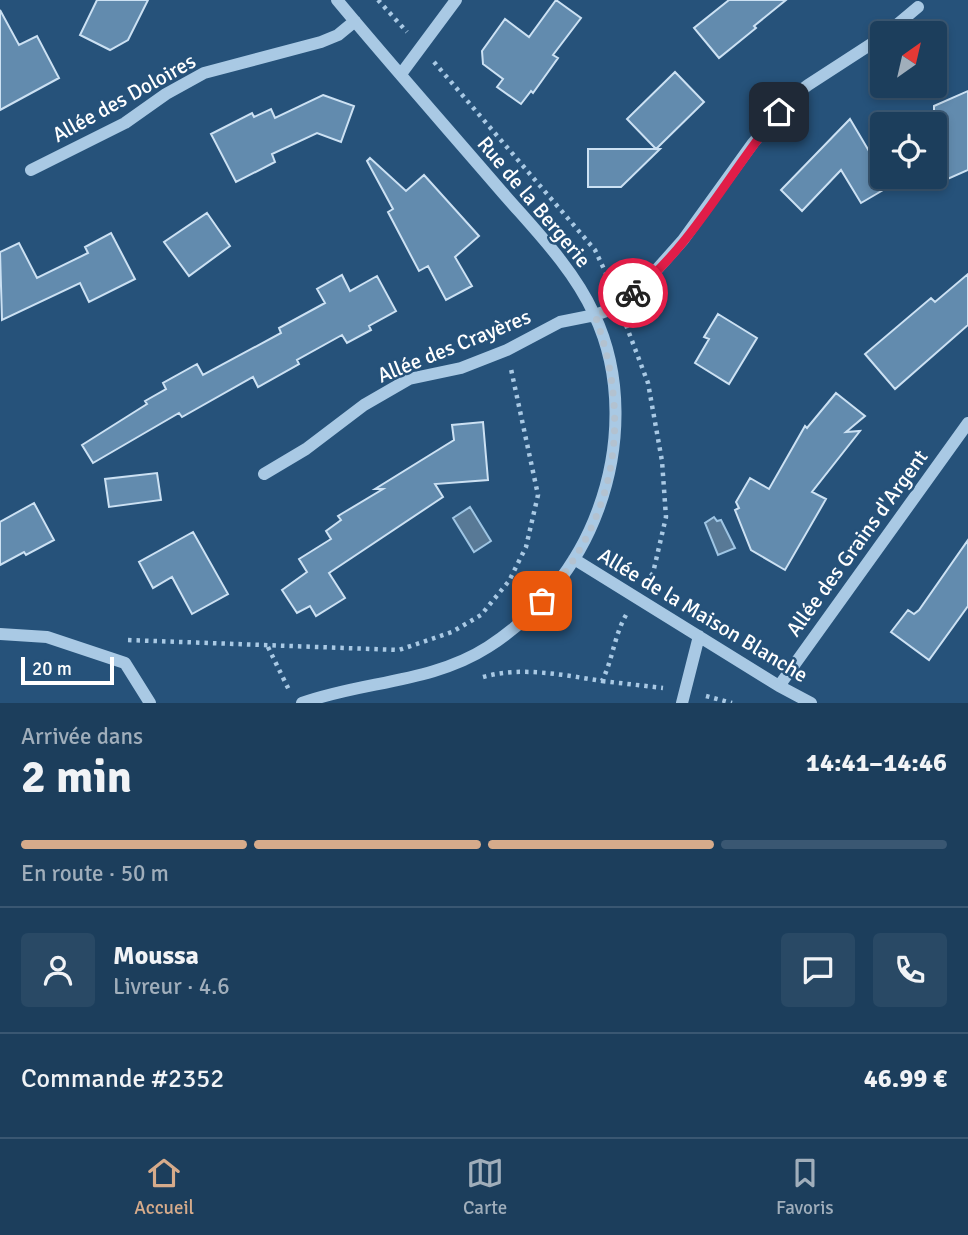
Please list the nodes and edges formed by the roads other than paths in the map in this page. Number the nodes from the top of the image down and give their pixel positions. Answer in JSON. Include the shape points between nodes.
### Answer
{"nodes":[{"id":1,"x":337,"y":0,"type":"edge"},
{"id":2,"x":456,"y":0,"type":"edge"},
{"id":3,"x":918,"y":6,"type":"dead end"},
{"id":4,"x":355,"y":21,"type":"junction"},
{"id":5,"x":901,"y":21,"type":"edge"},
{"id":6,"x":870,"y":45,"type":"edge"},
{"id":7,"x":401,"y":74,"type":"junction"},
{"id":8,"x":31,"y":170,"type":"dead end"},
{"id":9,"x":595,"y":315,"type":"junction"},
{"id":10,"x":968,"y":423,"type":"edge"},
{"id":11,"x":264,"y":474,"type":"dead end"},
{"id":12,"x":575,"y":559,"type":"junction"},
{"id":13,"x":0,"y":634,"type":"edge"},
{"id":14,"x":699,"y":636,"type":"junction"},
{"id":15,"x":779,"y":686,"type":"junction"},
{"id":16,"x":308,"y":702,"type":"edge"},
{"id":17,"x":150,"y":703,"type":"edge"},
{"id":18,"x":682,"y":703,"type":"edge"},
{"id":19,"x":811,"y":703,"type":"edge"}],
"edges":[{"from":1,"to":4,"type":"street","name":"Rue de la Bergerie"},
{"from":2,"to":7,"type":"street"},
{"from":3,"to":5,"type":"street"},
{"from":4,"to":7,"type":"street","name":"Rue de la Bergerie"},
{"from":4,"to":8,"type":"street","name":"Allée des Doloires","via":[[321,42],[204,73],[125,123]]},
{"from":6,"to":9,"type":"street","name":"Allée des Crayères","via":[[791,99],[661,266],[620,303]]},
{"from":7,"to":9,"type":"street","name":"Rue de la Bergerie","via":[[544,241]]},
{"from":9,"to":11,"type":"street","name":"Allée des Crayères","via":[[560,322],[460,368],[409,379]]},
{"from":9,"to":12,"type":"street","name":"Rue de la Bergerie","via":[[615,398],[615,448],[605,493]]},
{"from":10,"to":15,"type":"street","name":"Allée des Grains d'Argent"},
{"from":12,"to":14,"type":"street","name":"Allée de la Maison Blanche"},
{"from":12,"to":16,"type":"street","name":"Rue de la Bergerie","via":[[533,612],[487,648],[416,677]]},
{"from":13,"to":17,"type":"street","via":[[47,637],[125,663]]},
{"from":14,"to":15,"type":"street","name":"Allée de la Maison Blanche"},
{"from":14,"to":18,"type":"street"},
{"from":15,"to":19,"type":"street","name":"Allée de la Maison Blanche"}]}
